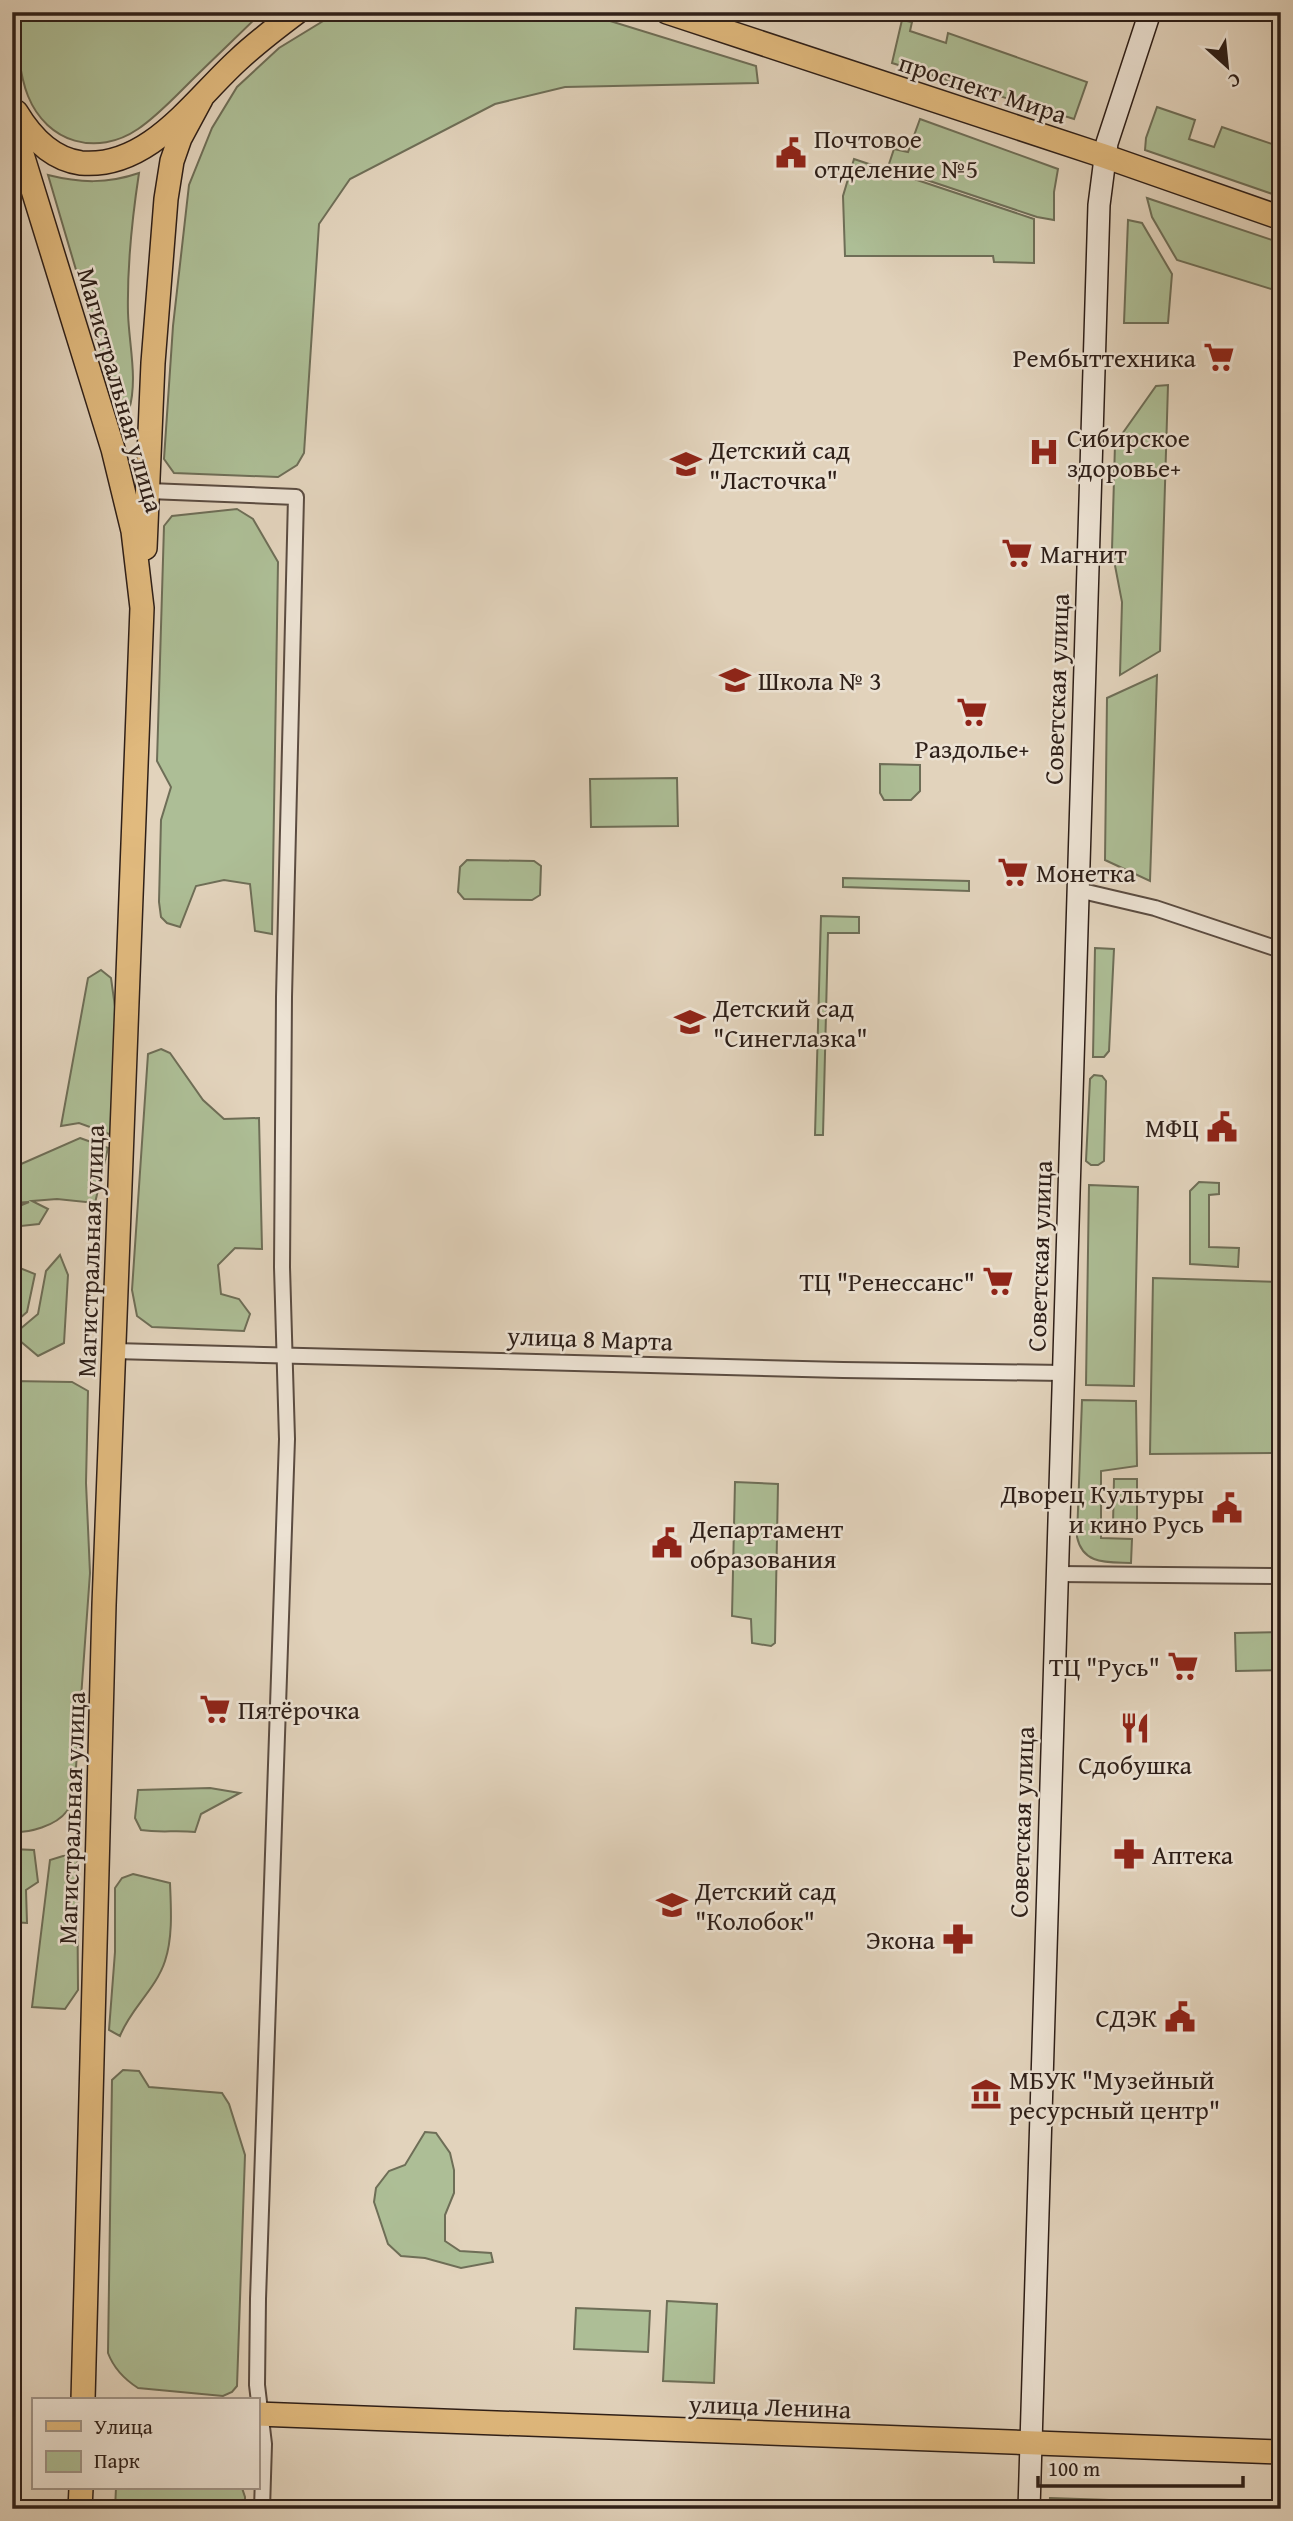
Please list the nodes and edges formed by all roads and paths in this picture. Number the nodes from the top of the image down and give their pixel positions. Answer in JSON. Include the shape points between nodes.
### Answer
{"nodes":[{"id":1,"x":285,"y":12,"type":"edge"},
{"id":2,"x":297,"y":12,"type":"edge"},
{"id":3,"x":667,"y":12,"type":"edge"},
{"id":4,"x":1150,"y":12,"type":"edge"},
{"id":5,"x":263,"y":37,"type":"junction"},
{"id":6,"x":201,"y":99,"type":"junction"},
{"id":7,"x":12,"y":107,"type":"edge"},
{"id":8,"x":12,"y":122,"type":"edge"},
{"id":9,"x":1104,"y":156,"type":"junction"},
{"id":10,"x":1281,"y":218,"type":"edge"},
{"id":11,"x":149,"y":491,"type":"junction"},
{"id":12,"x":142,"y":607,"type":"junction"},
{"id":13,"x":1077,"y":890,"type":"junction"},
{"id":14,"x":1281,"y":950,"type":"edge"},
{"id":15,"x":114,"y":1351,"type":"junction"},
{"id":16,"x":283,"y":1355,"type":"junction"},
{"id":17,"x":1063,"y":1373,"type":"junction"},
{"id":18,"x":1058,"y":1573,"type":"junction"},
{"id":19,"x":1281,"y":1576,"type":"edge"},
{"id":20,"x":83,"y":2398,"type":"edge"},
{"id":21,"x":258,"y":2398,"type":"edge"},
{"id":22,"x":259,"y":2414,"type":"edge"},
{"id":23,"x":1031,"y":2444,"type":"junction"},
{"id":24,"x":1281,"y":2452,"type":"edge"},
{"id":25,"x":81,"y":2490,"type":"edge"},
{"id":26,"x":80,"y":2509,"type":"edge"},
{"id":27,"x":262,"y":2509,"type":"edge"},
{"id":28,"x":1029,"y":2509,"type":"edge"}],
"edges":[{"from":1,"to":5,"type":"main road"},
{"from":2,"to":5,"type":"main road"},
{"from":3,"to":9,"type":"main road","name":"проспект Мира"},
{"from":4,"to":9,"type":"main road","name":"Советская улица"},
{"from":5,"to":6,"type":"main road"},
{"from":6,"to":7,"type":"main road","via":[[146,145],[108,162],[88,163],[71,162],[44,148]]},
{"from":6,"to":11,"type":"main road","via":[[180,138],[166,199]]},
{"from":8,"to":12,"type":"main road","name":"Магистральная улица","via":[[113,449],[133,531]]},
{"from":9,"to":10,"type":"main road","name":"проспект Мира"},
{"from":9,"to":13,"type":"main road","name":"Советская улица"},
{"from":11,"to":12,"type":"main road"},
{"from":11,"to":16,"type":"street","via":[[296,497],[284,983]]},
{"from":12,"to":15,"type":"main road","name":"Магистральная улица"},
{"from":13,"to":14,"type":"street","via":[[1155,908]]},
{"from":13,"to":17,"type":"main road","name":"Советская улица"},
{"from":15,"to":16,"type":"street","name":"улица 8 Марта"},
{"from":15,"to":20,"type":"main road","name":"Магистральная улица"},
{"from":16,"to":17,"type":"street","name":"улица 8 Марта"},
{"from":16,"to":21,"type":"street","via":[[286,1439]]},
{"from":17,"to":18,"type":"main road","name":"Советская улица"},
{"from":18,"to":19,"type":"street"},
{"from":18,"to":23,"type":"main road","name":"Советская улица"},
{"from":22,"to":23,"type":"main road","name":"улица Ленина"},
{"from":22,"to":27,"type":"street","via":[[264,2444]]},
{"from":23,"to":24,"type":"main road","name":"улица Ленина"},
{"from":23,"to":28,"type":"main road","name":"Советская улица"},
{"from":25,"to":26,"type":"main road"}]}
